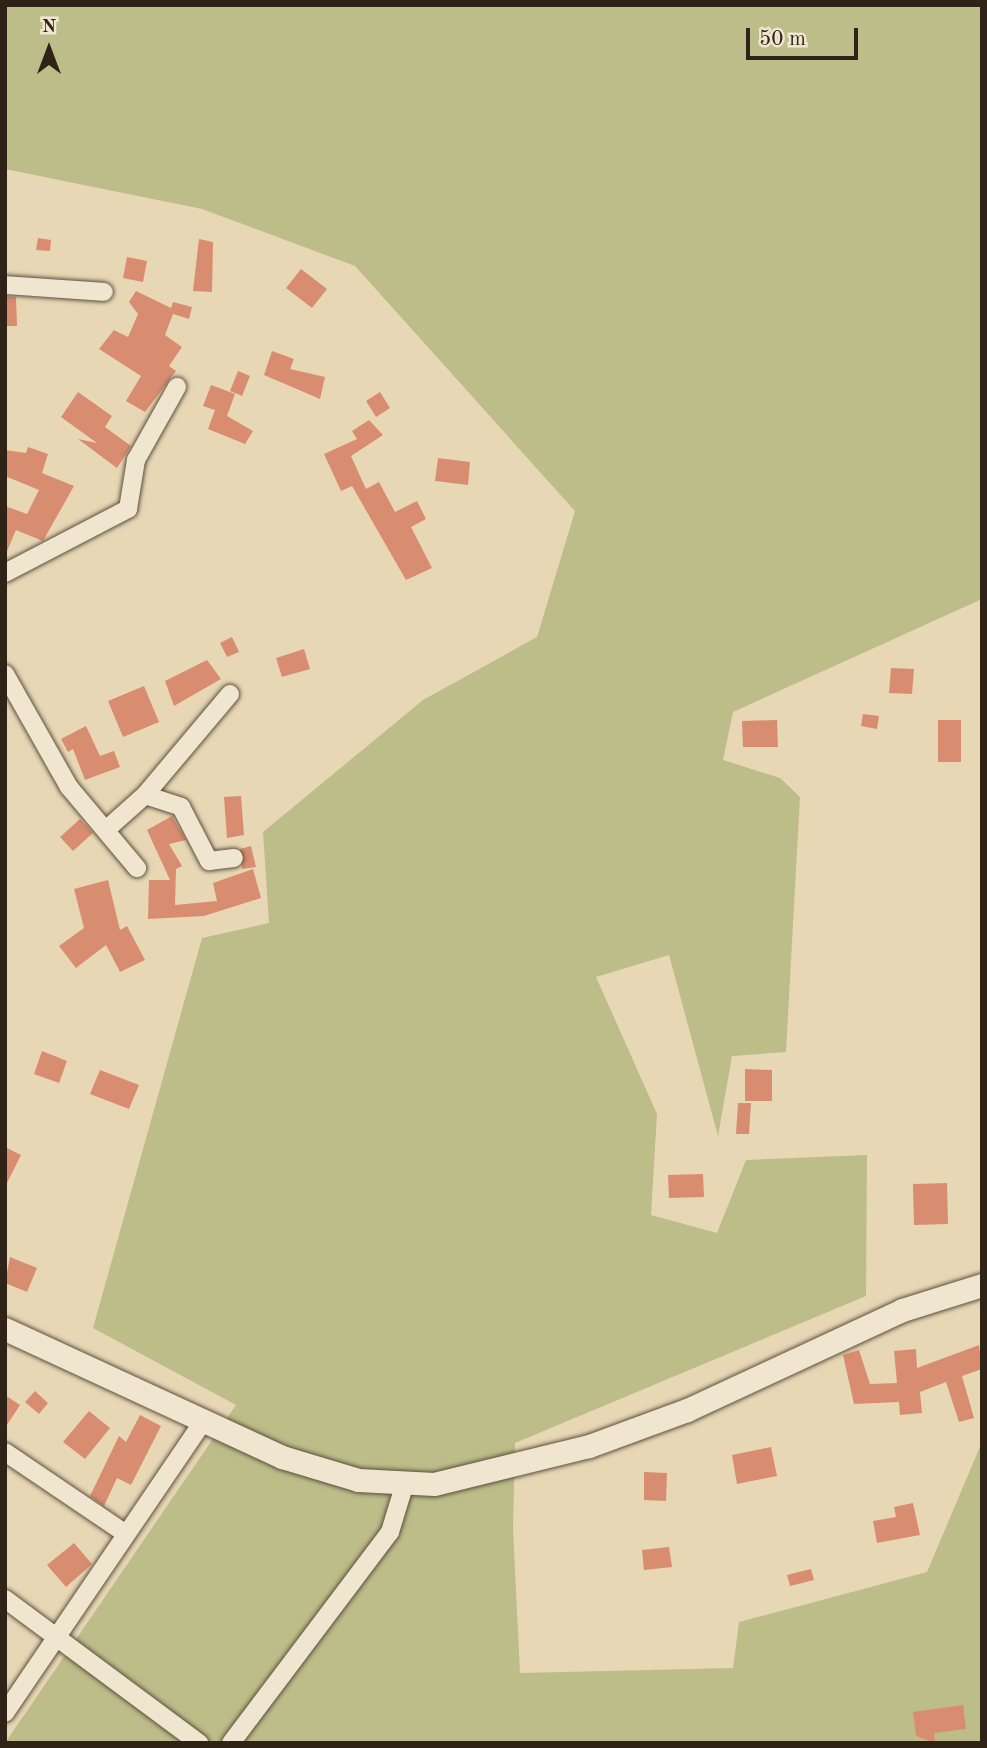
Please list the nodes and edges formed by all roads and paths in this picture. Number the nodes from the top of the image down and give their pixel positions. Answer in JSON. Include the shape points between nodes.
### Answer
{"nodes":[{"id":1,"x":5,"y":285,"type":"edge"},
{"id":2,"x":104,"y":292,"type":"dead end"},
{"id":3,"x":177,"y":387,"type":"dead end"},
{"id":4,"x":5,"y":573,"type":"edge"},
{"id":5,"x":5,"y":674,"type":"edge"},
{"id":6,"x":230,"y":694,"type":"dead end"},
{"id":7,"x":145,"y":795,"type":"junction"},
{"id":8,"x":107,"y":828,"type":"junction"},
{"id":9,"x":234,"y":858,"type":"dead end"},
{"id":10,"x":137,"y":868,"type":"dead end"},
{"id":11,"x":982,"y":1285,"type":"edge"},
{"id":12,"x":5,"y":1329,"type":"edge"},
{"id":13,"x":203,"y":1422,"type":"junction"},
{"id":14,"x":5,"y":1451,"type":"edge"},
{"id":15,"x":405,"y":1483,"type":"junction"},
{"id":16,"x":125,"y":1534,"type":"junction"},
{"id":17,"x":5,"y":1599,"type":"edge"},
{"id":18,"x":60,"y":1637,"type":"junction"},
{"id":19,"x":5,"y":1713,"type":"edge"},
{"id":20,"x":199,"y":1743,"type":"edge"},
{"id":21,"x":231,"y":1743,"type":"edge"}],
"edges":[{"from":1,"to":2,"type":"street"},
{"from":3,"to":4,"type":"street","via":[[136,460],[128,509]]},
{"from":5,"to":8,"type":"street","via":[[69,787]]},
{"from":6,"to":7,"type":"street"},
{"from":7,"to":8,"type":"street"},
{"from":7,"to":9,"type":"street","via":[[181,807],[209,861]]},
{"from":8,"to":10,"type":"street"},
{"from":11,"to":15,"type":"street","via":[[902,1310],[687,1410],[589,1446],[464,1480]]},
{"from":12,"to":13,"type":"street"},
{"from":13,"to":15,"type":"street","via":[[308,1465],[358,1480]]},
{"from":13,"to":16,"type":"street"},
{"from":14,"to":16,"type":"street"},
{"from":15,"to":21,"type":"street","via":[[390,1532]]},
{"from":16,"to":18,"type":"street"},
{"from":17,"to":18,"type":"street"},
{"from":18,"to":19,"type":"street"},
{"from":18,"to":20,"type":"street"}]}
